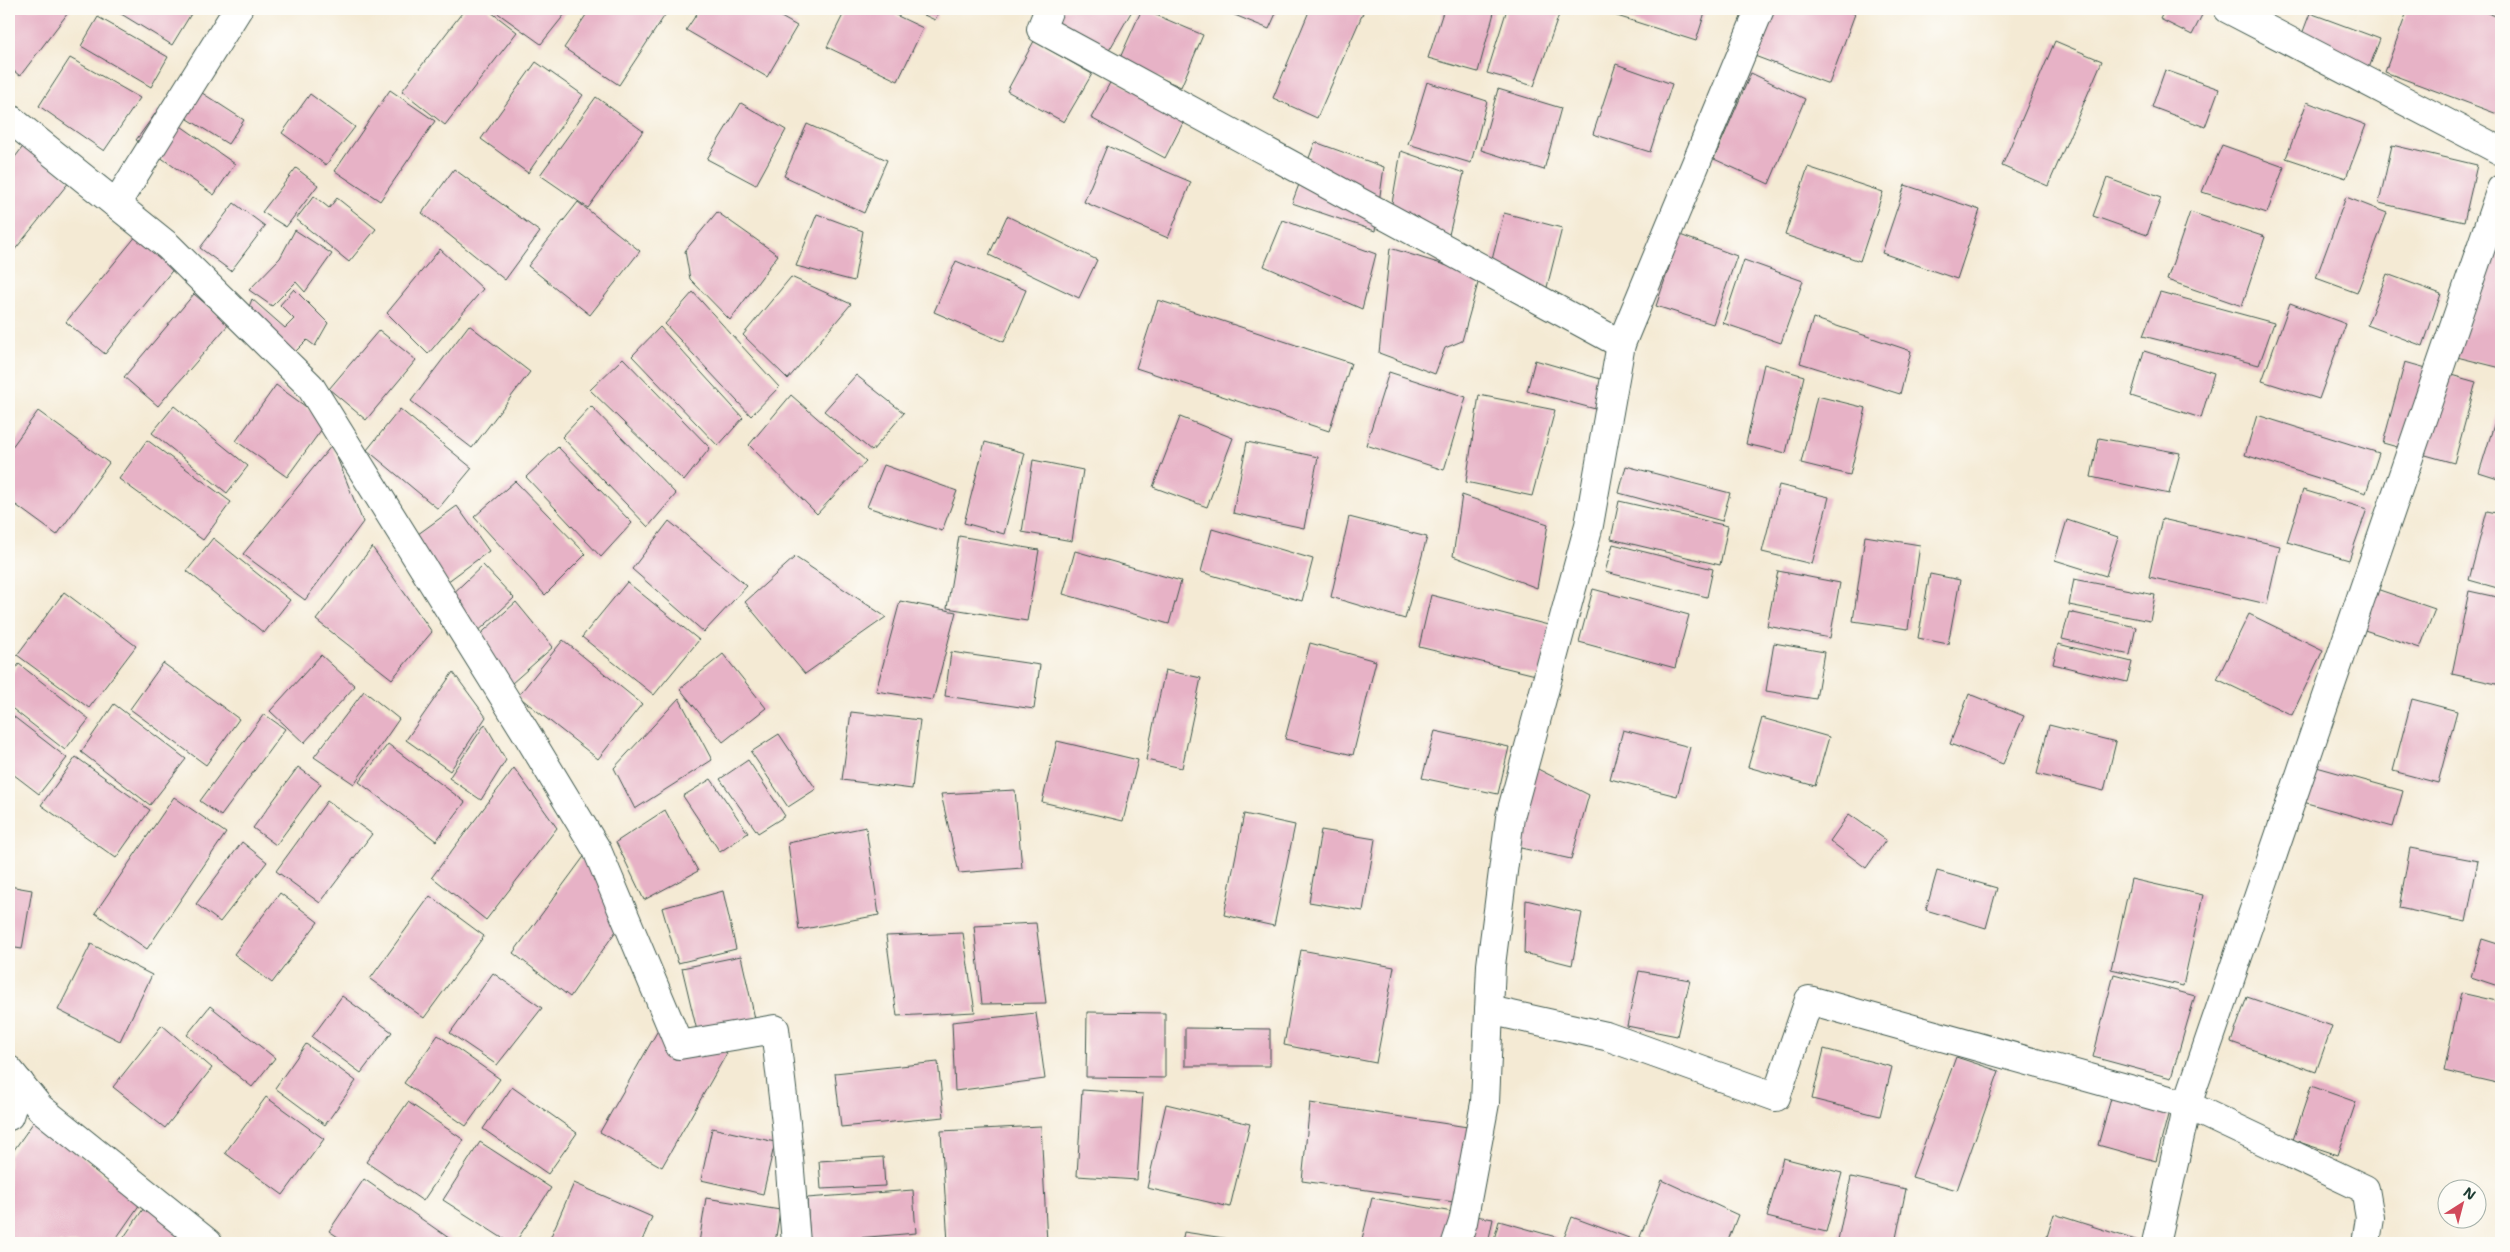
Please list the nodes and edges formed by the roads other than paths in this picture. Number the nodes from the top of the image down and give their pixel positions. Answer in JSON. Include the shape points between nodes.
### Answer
{"nodes":[{"id":1,"x":238,"y":9,"type":"edge"},
{"id":2,"x":1049,"y":9,"type":"edge"},
{"id":3,"x":1760,"y":9,"type":"edge"},
{"id":4,"x":2228,"y":9,"type":"edge"},
{"id":5,"x":9,"y":118,"type":"edge"},
{"id":6,"x":2501,"y":151,"type":"edge"},
{"id":7,"x":2501,"y":189,"type":"edge"},
{"id":8,"x":116,"y":204,"type":"junction"},
{"id":9,"x":1621,"y":344,"type":"junction"},
{"id":10,"x":1489,"y":1010,"type":"junction"},
{"id":11,"x":14,"y":1076,"type":"edge"},
{"id":12,"x":2188,"y":1105,"type":"junction"},
{"id":13,"x":9,"y":1116,"type":"edge"},
{"id":14,"x":208,"y":1243,"type":"edge"},
{"id":15,"x":796,"y":1243,"type":"edge"},
{"id":16,"x":1456,"y":1243,"type":"edge"},
{"id":17,"x":2156,"y":1243,"type":"edge"},
{"id":18,"x":2366,"y":1243,"type":"edge"}],
"edges":[{"from":1,"to":8,"type":"street"},
{"from":2,"to":9,"type":"street","via":[[1041,29]]},
{"from":3,"to":9,"type":"street"},
{"from":4,"to":6,"type":"street"},
{"from":5,"to":8,"type":"street"},
{"from":7,"to":12,"type":"street"},
{"from":8,"to":15,"type":"street","via":[[168,246],[310,386],[597,850],[679,1045],[775,1029]]},
{"from":9,"to":10,"type":"street","via":[[1589,525],[1510,816],[1491,964]]},
{"from":10,"to":12,"type":"street","via":[[1606,1036],[1776,1097],[1809,1000]]},
{"from":10,"to":16,"type":"street","via":[[1485,1103],[1463,1222]]},
{"from":11,"to":13,"type":"street"},
{"from":11,"to":14,"type":"street","via":[[40,1108]]},
{"from":12,"to":17,"type":"street"},
{"from":12,"to":18,"type":"street","via":[[2365,1189],[2370,1218]]}]}
